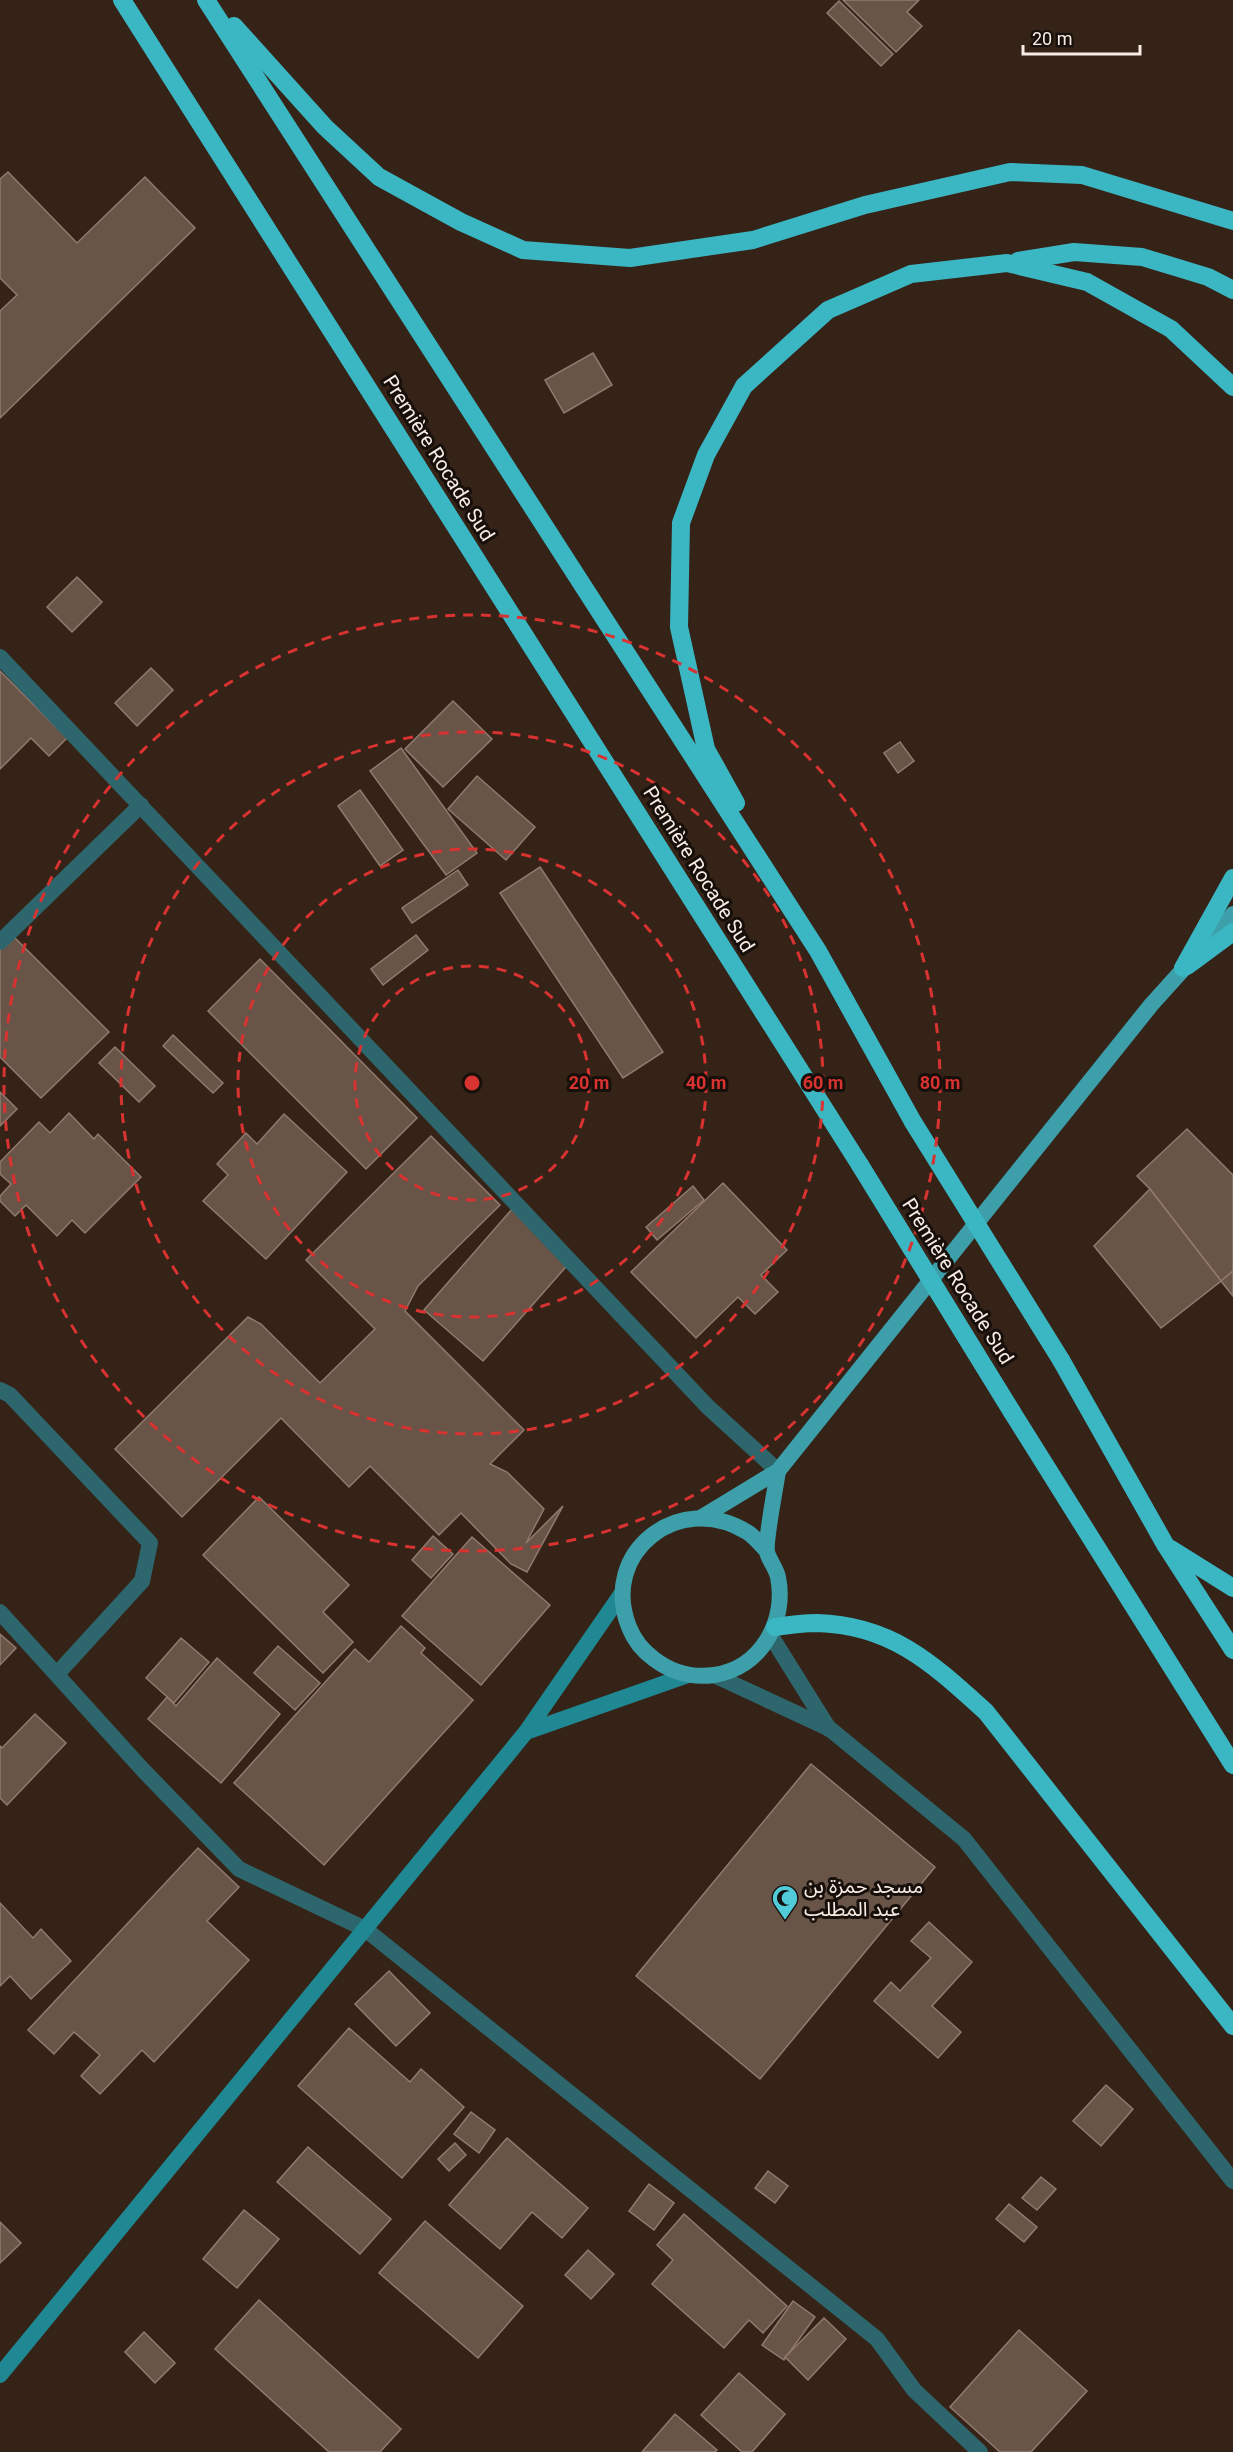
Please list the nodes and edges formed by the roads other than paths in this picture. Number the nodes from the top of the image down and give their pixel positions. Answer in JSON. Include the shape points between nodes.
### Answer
{"nodes":[{"id":1,"x":122,"y":0,"type":"edge"},
{"id":2,"x":208,"y":0,"type":"edge"},
{"id":3,"x":1233,"y":221,"type":"edge"},
{"id":4,"x":1007,"y":263,"type":"junction"},
{"id":5,"x":1233,"y":290,"type":"edge"},
{"id":6,"x":1233,"y":387,"type":"edge"},
{"id":7,"x":0,"y":657,"type":"edge"},
{"id":8,"x":141,"y":805,"type":"junction"},
{"id":9,"x":1233,"y":878,"type":"edge"},
{"id":10,"x":1233,"y":914,"type":"edge"},
{"id":11,"x":1233,"y":932,"type":"edge"},
{"id":12,"x":0,"y":942,"type":"edge"},
{"id":13,"x":818,"y":951,"type":"junction"},
{"id":14,"x":1183,"y":968,"type":"junction"},
{"id":15,"x":0,"y":1390,"type":"edge"},
{"id":16,"x":778,"y":1471,"type":"junction"},
{"id":17,"x":702,"y":1517,"type":"junction"},
{"id":18,"x":1166,"y":1546,"type":"junction"},
{"id":19,"x":767,"y":1551,"type":"junction"},
{"id":20,"x":1233,"y":1588,"type":"edge"},
{"id":21,"x":622,"y":1593,"type":"junction"},
{"id":22,"x":0,"y":1612,"type":"edge"},
{"id":23,"x":773,"y":1631,"type":"junction"},
{"id":24,"x":1233,"y":1650,"type":"edge"},
{"id":25,"x":57,"y":1674,"type":"junction"},
{"id":26,"x":688,"y":1675,"type":"junction"},
{"id":27,"x":714,"y":1675,"type":"junction"},
{"id":28,"x":830,"y":1730,"type":"junction"},
{"id":29,"x":526,"y":1732,"type":"junction"},
{"id":30,"x":1233,"y":1765,"type":"edge"},
{"id":31,"x":365,"y":1929,"type":"junction"},
{"id":32,"x":1233,"y":2026,"type":"edge"},
{"id":33,"x":1233,"y":2181,"type":"edge"},
{"id":34,"x":0,"y":2375,"type":"edge"},
{"id":35,"x":980,"y":2452,"type":"edge"}],
"edges":[{"from":1,"to":30,"type":"highway","name":"Première Rocade Sud","bridge":true,"via":[[860,1165]]},
{"from":2,"to":3,"type":"highway","via":[[325,127],[379,177],[461,222],[523,250],[630,258],[753,240],[865,204],[1010,172],[1083,175]]},
{"from":2,"to":13,"type":"highway"},
{"from":4,"to":5,"type":"highway","via":[[1074,252],[1142,257],[1208,277]]},
{"from":4,"to":6,"type":"highway","via":[[1087,282],[1170,329]]},
{"from":4,"to":13,"type":"highway","via":[[911,274],[828,310],[744,386],[706,455],[681,524],[679,627],[706,749]]},
{"from":7,"to":8,"type":"street"},
{"from":8,"to":12,"type":"street"},
{"from":8,"to":16,"type":"street","via":[[708,1407]]},
{"from":9,"to":14,"type":"highway"},
{"from":10,"to":14,"type":"main road"},
{"from":11,"to":14,"type":"highway"},
{"from":13,"to":18,"type":"highway","bridge":true,"via":[[913,1122],[1061,1360]]},
{"from":14,"to":16,"type":"main road"},
{"from":15,"to":25,"type":"street","via":[[10,1395],[150,1543],[142,1581]]},
{"from":16,"to":17,"type":"main road"},
{"from":16,"to":19,"type":"main road"},
{"from":17,"to":19,"type":"main road","via":[[726,1521],[749,1533]]},
{"from":17,"to":21,"type":"main road","via":[[678,1520],[656,1531],[639,1548],[627,1569]]},
{"from":18,"to":20,"type":"highway"},
{"from":18,"to":24,"type":"highway"},
{"from":19,"to":23,"type":"main road","via":[[778,1575],[780,1601]]},
{"from":21,"to":26,"type":"main road","via":[[625,1616],[640,1646],[667,1668]]},
{"from":21,"to":29,"type":"main road"},
{"from":22,"to":25,"type":"street"},
{"from":23,"to":27,"type":"main road","via":[[756,1654],[737,1668]]},
{"from":23,"to":28,"type":"street"},
{"from":23,"to":32,"type":"highway","via":[[816,1623],[855,1628],[892,1640],[926,1659],[986,1712]]},
{"from":25,"to":31,"type":"street","via":[[239,1869]]},
{"from":26,"to":27,"type":"main road"},
{"from":26,"to":29,"type":"main road"},
{"from":27,"to":28,"type":"street"},
{"from":28,"to":33,"type":"street","via":[[964,1839]]},
{"from":29,"to":31,"type":"main road"},
{"from":31,"to":34,"type":"main road"},
{"from":31,"to":35,"type":"street","via":[[877,2339],[914,2390]]}]}
